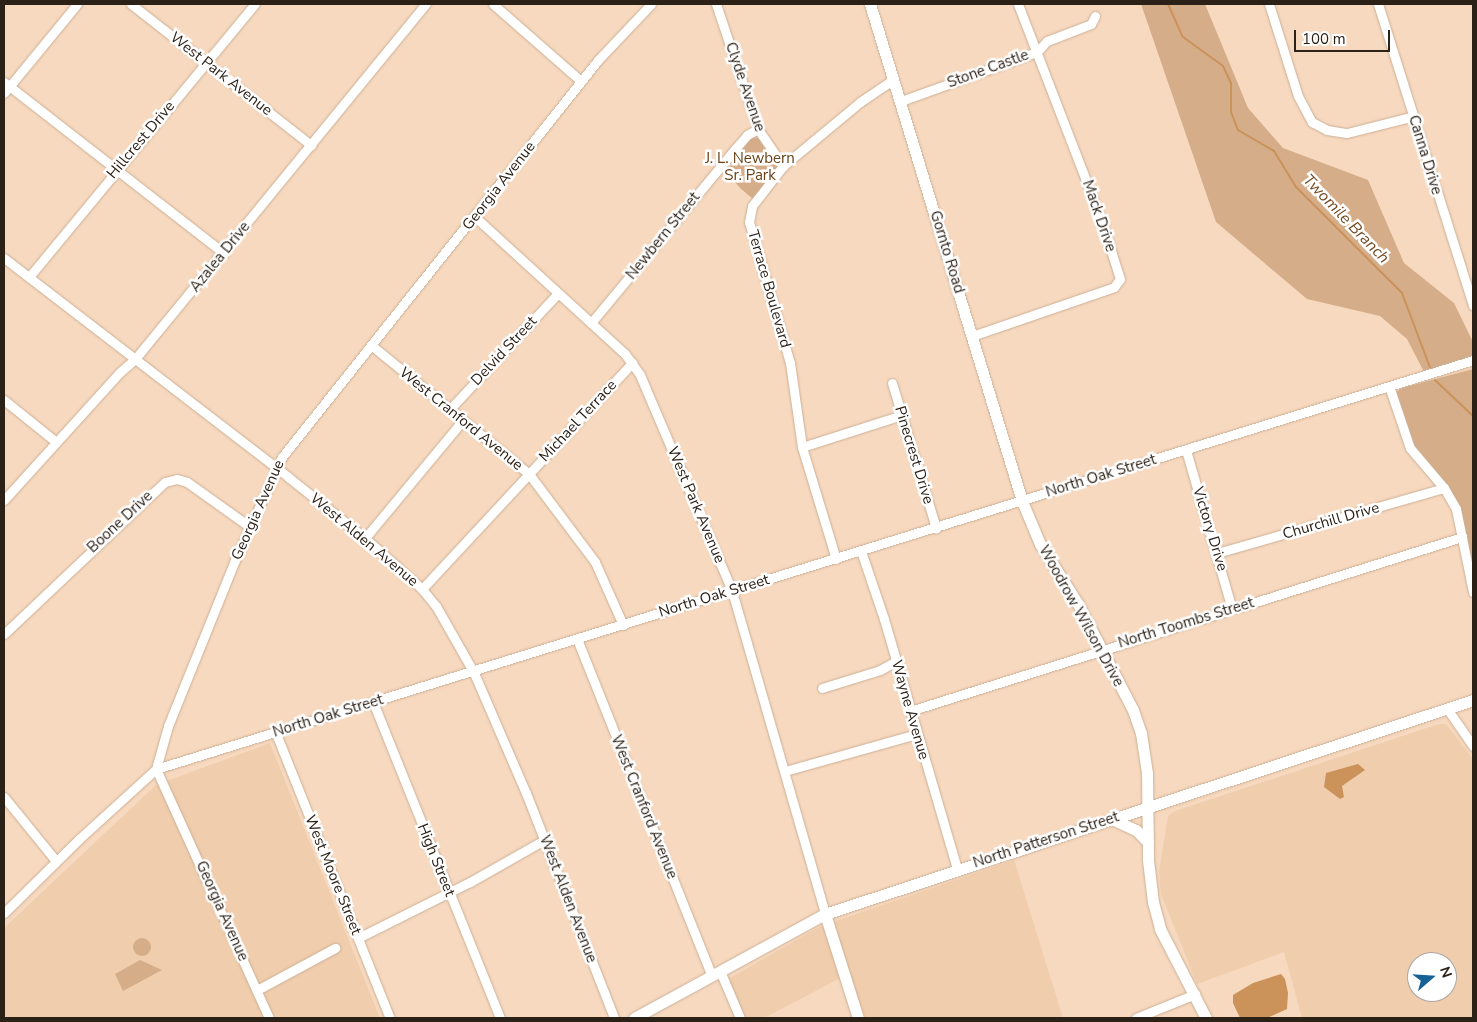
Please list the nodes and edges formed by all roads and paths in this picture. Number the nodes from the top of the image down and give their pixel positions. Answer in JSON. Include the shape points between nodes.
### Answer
{"nodes":[{"id":1,"x":77,"y":4,"type":"edge"},
{"id":2,"x":131,"y":4,"type":"edge"},
{"id":3,"x":255,"y":4,"type":"edge"},
{"id":4,"x":426,"y":4,"type":"edge"},
{"id":5,"x":493,"y":4,"type":"edge"},
{"id":6,"x":651,"y":4,"type":"edge"},
{"id":7,"x":716,"y":4,"type":"edge"},
{"id":8,"x":870,"y":4,"type":"edge"},
{"id":9,"x":1018,"y":4,"type":"edge"},
{"id":10,"x":1269,"y":4,"type":"edge"},
{"id":11,"x":1378,"y":4,"type":"edge"},
{"id":12,"x":1095,"y":16,"type":"dead end"},
{"id":13,"x":1037,"y":52,"type":"junction"},
{"id":14,"x":205,"y":62,"type":"junction"},
{"id":15,"x":894,"y":79,"type":"junction"},
{"id":16,"x":581,"y":81,"type":"junction"},
{"id":17,"x":6,"y":87,"type":"edge"},
{"id":18,"x":901,"y":101,"type":"junction"},
{"id":19,"x":1414,"y":116,"type":"junction"},
{"id":20,"x":758,"y":130,"type":"junction"},
{"id":21,"x":311,"y":145,"type":"junction"},
{"id":22,"x":783,"y":166,"type":"junction"},
{"id":23,"x":116,"y":169,"type":"junction"},
{"id":24,"x":475,"y":217,"type":"junction"},
{"id":25,"x":224,"y":253,"type":"junction"},
{"id":26,"x":4,"y":258,"type":"edge"},
{"id":27,"x":29,"y":277,"type":"junction"},
{"id":28,"x":558,"y":293,"type":"junction"},
{"id":29,"x":1473,"y":305,"type":"edge"},
{"id":30,"x":591,"y":323,"type":"junction"},
{"id":31,"x":972,"y":336,"type":"junction"},
{"id":32,"x":371,"y":345,"type":"junction"},
{"id":33,"x":135,"y":359,"type":"junction"},
{"id":34,"x":1469,"y":362,"type":"edge"},
{"id":35,"x":632,"y":364,"type":"junction"},
{"id":36,"x":892,"y":383,"type":"dead end"},
{"id":37,"x":1389,"y":386,"type":"junction"},
{"id":38,"x":4,"y":400,"type":"edge"},
{"id":39,"x":450,"y":409,"type":"junction"},
{"id":40,"x":902,"y":415,"type":"junction"},
{"id":41,"x":463,"y":420,"type":"junction"},
{"id":42,"x":56,"y":442,"type":"junction"},
{"id":43,"x":802,"y":447,"type":"junction"},
{"id":44,"x":1186,"y":450,"type":"junction"},
{"id":45,"x":276,"y":468,"type":"junction"},
{"id":46,"x":528,"y":474,"type":"junction"},
{"id":47,"x":1444,"y":488,"type":"junction"},
{"id":48,"x":4,"y":500,"type":"edge"},
{"id":49,"x":1022,"y":501,"type":"junction"},
{"id":50,"x":250,"y":527,"type":"junction"},
{"id":51,"x":936,"y":528,"type":"junction"},
{"id":52,"x":1462,"y":537,"type":"junction"},
{"id":53,"x":365,"y":538,"type":"junction"},
{"id":54,"x":861,"y":551,"type":"junction"},
{"id":55,"x":1218,"y":553,"type":"junction"},
{"id":56,"x":836,"y":559,"type":"junction"},
{"id":57,"x":422,"y":589,"type":"junction"},
{"id":58,"x":732,"y":591,"type":"junction"},
{"id":59,"x":1473,"y":592,"type":"edge"},
{"id":60,"x":1232,"y":609,"type":"junction"},
{"id":61,"x":623,"y":624,"type":"junction"},
{"id":62,"x":4,"y":634,"type":"edge"},
{"id":63,"x":577,"y":639,"type":"junction"},
{"id":64,"x":1102,"y":649,"type":"junction"},
{"id":65,"x":896,"y":661,"type":"junction"},
{"id":66,"x":474,"y":673,"type":"junction"},
{"id":67,"x":822,"y":688,"type":"dead end"},
{"id":68,"x":1473,"y":700,"type":"edge"},
{"id":69,"x":373,"y":702,"type":"junction"},
{"id":70,"x":1448,"y":710,"type":"junction"},
{"id":71,"x":910,"y":711,"type":"junction"},
{"id":72,"x":275,"y":732,"type":"junction"},
{"id":73,"x":917,"y":734,"type":"junction"},
{"id":74,"x":1473,"y":746,"type":"edge"},
{"id":75,"x":156,"y":769,"type":"junction"},
{"id":76,"x":785,"y":771,"type":"junction"},
{"id":77,"x":4,"y":797,"type":"edge"},
{"id":78,"x":1149,"y":807,"type":"junction"},
{"id":79,"x":1112,"y":819,"type":"junction"},
{"id":80,"x":544,"y":840,"type":"junction"},
{"id":81,"x":1148,"y":842,"type":"junction"},
{"id":82,"x":56,"y":861,"type":"junction"},
{"id":83,"x":958,"y":869,"type":"junction"},
{"id":84,"x":450,"y":893,"type":"junction"},
{"id":85,"x":4,"y":913,"type":"edge"},
{"id":86,"x":825,"y":914,"type":"junction"},
{"id":87,"x":358,"y":938,"type":"junction"},
{"id":88,"x":335,"y":948,"type":"dead end"},
{"id":89,"x":716,"y":973,"type":"junction"},
{"id":90,"x":257,"y":990,"type":"junction"},
{"id":91,"x":1195,"y":994,"type":"junction"},
{"id":92,"x":269,"y":1018,"type":"edge"},
{"id":93,"x":390,"y":1018,"type":"edge"},
{"id":94,"x":500,"y":1018,"type":"edge"},
{"id":95,"x":614,"y":1018,"type":"edge"},
{"id":96,"x":634,"y":1018,"type":"edge"},
{"id":97,"x":740,"y":1018,"type":"edge"},
{"id":98,"x":858,"y":1018,"type":"edge"},
{"id":99,"x":1136,"y":1018,"type":"edge"},
{"id":100,"x":1206,"y":1018,"type":"edge"}],
"edges":[{"from":1,"to":17,"type":"street"},
{"from":2,"to":14,"type":"street","name":"West Park Avenue"},
{"from":3,"to":14,"type":"street","name":"Hillcrest Drive"},
{"from":4,"to":21,"type":"street","name":"Azalea Drive"},
{"from":5,"to":16,"type":"street"},
{"from":6,"to":16,"type":"street","name":"Georgia Avenue"},
{"from":7,"to":20,"type":"street","name":"Clyde Avenue"},
{"from":8,"to":15,"type":"main road","name":"Gornto Road"},
{"from":9,"to":13,"type":"street","name":"Mack Drive"},
{"from":10,"to":19,"type":"street","via":[[1298,96],[1312,122],[1327,130],[1347,133]]},
{"from":11,"to":19,"type":"street","name":"Canna Drive"},
{"from":12,"to":13,"type":"street","name":"Stone Castle","via":[[1091,24],[1047,41]]},
{"from":13,"to":18,"type":"street","name":"Stone Castle"},
{"from":13,"to":31,"type":"street","name":"Mack Drive","via":[[1102,222],[1120,279],[1114,287]]},
{"from":14,"to":21,"type":"street","name":"West Park Avenue"},
{"from":14,"to":23,"type":"street","name":"Hillcrest Drive"},
{"from":15,"to":18,"type":"main road","name":"Gornto Road"},
{"from":15,"to":22,"type":"street","name":"Terrace Boulevard","via":[[860,102]]},
{"from":16,"to":24,"type":"street","name":"Georgia Avenue"},
{"from":17,"to":23,"type":"street"},
{"from":18,"to":31,"type":"main road","name":"Gornto Road"},
{"from":19,"to":29,"type":"street","name":"Canna Drive"},
{"from":20,"to":22,"type":"street","name":"Clyde Avenue"},
{"from":20,"to":30,"type":"street","name":"Newbern Street","via":[[747,135]]},
{"from":21,"to":25,"type":"street","name":"Azalea Drive"},
{"from":22,"to":43,"type":"street","name":"Terrace Boulevard","via":[[752,206],[749,222],[790,363]]},
{"from":23,"to":25,"type":"street"},
{"from":23,"to":27,"type":"street","name":"Hillcrest Drive"},
{"from":24,"to":28,"type":"street","name":"West Park Avenue"},
{"from":24,"to":32,"type":"street","name":"Georgia Avenue"},
{"from":25,"to":33,"type":"street","name":"Azalea Drive"},
{"from":26,"to":27,"type":"street","name":"West Alden Avenue"},
{"from":27,"to":33,"type":"street","name":"West Alden Avenue"},
{"from":28,"to":30,"type":"street","name":"West Park Avenue"},
{"from":28,"to":39,"type":"street","name":"Delvid Street"},
{"from":30,"to":35,"type":"street","name":"West Park Avenue"},
{"from":31,"to":49,"type":"main road","name":"Gornto Road"},
{"from":32,"to":39,"type":"street","name":"West Cranford Avenue"},
{"from":32,"to":45,"type":"street","name":"Georgia Avenue"},
{"from":33,"to":42,"type":"street","name":"Azalea Drive"},
{"from":33,"to":45,"type":"street","name":"West Alden Avenue"},
{"from":34,"to":37,"type":"street","name":"North Oak Street"},
{"from":35,"to":46,"type":"street","name":"Michael Terrace"},
{"from":35,"to":58,"type":"street","name":"West Park Avenue"},
{"from":36,"to":40,"type":"street","name":"Pinecrest Drive"},
{"from":37,"to":44,"type":"street","name":"North Oak Street"},
{"from":37,"to":47,"type":"street","via":[[1410,448]]},
{"from":38,"to":42,"type":"street"},
{"from":39,"to":41,"type":"street","name":"West Cranford Avenue"},
{"from":40,"to":43,"type":"street"},
{"from":40,"to":51,"type":"street","name":"Pinecrest Drive"},
{"from":41,"to":46,"type":"street","name":"West Cranford Avenue"},
{"from":41,"to":53,"type":"street"},
{"from":42,"to":48,"type":"street","name":"Azalea Drive"},
{"from":43,"to":56,"type":"street","name":"Terrace Boulevard"},
{"from":44,"to":49,"type":"street","name":"North Oak Street"},
{"from":44,"to":55,"type":"street","name":"Victory Drive"},
{"from":45,"to":50,"type":"street","name":"Georgia Avenue"},
{"from":45,"to":53,"type":"street","name":"West Alden Avenue"},
{"from":46,"to":57,"type":"street","name":"Michael Terrace"},
{"from":46,"to":61,"type":"street","name":"West Cranford Avenue","via":[[595,562]]},
{"from":47,"to":52,"type":"street","via":[[1456,509]]},
{"from":47,"to":55,"type":"street","name":"Churchill Drive"},
{"from":49,"to":51,"type":"street","name":"North Oak Street"},
{"from":49,"to":64,"type":"main road","name":"Woodrow Wilson Drive","via":[[1040,544]]},
{"from":50,"to":62,"type":"street","name":"Boone Drive","via":[[187,482],[170,480],[137,505]]},
{"from":50,"to":75,"type":"street","name":"Georgia Avenue","via":[[168,726]]},
{"from":51,"to":54,"type":"street","name":"North Oak Street"},
{"from":52,"to":59,"type":"street"},
{"from":52,"to":60,"type":"street","name":"North Toombs Street"},
{"from":53,"to":57,"type":"street","name":"West Alden Avenue"},
{"from":54,"to":56,"type":"street","name":"North Oak Street"},
{"from":54,"to":65,"type":"street","name":"Wayne Avenue"},
{"from":55,"to":60,"type":"street","name":"Victory Drive"},
{"from":56,"to":58,"type":"street","name":"North Oak Street"},
{"from":57,"to":66,"type":"street","name":"West Alden Avenue"},
{"from":58,"to":61,"type":"street","name":"North Oak Street"},
{"from":58,"to":76,"type":"street","name":"West Park Avenue"},
{"from":60,"to":64,"type":"street","name":"North Toombs Street"},
{"from":61,"to":63,"type":"street","name":"North Oak Street"},
{"from":63,"to":66,"type":"street","name":"North Oak Street"},
{"from":63,"to":89,"type":"street","name":"West Cranford Avenue"},
{"from":64,"to":71,"type":"street","name":"North Toombs Street"},
{"from":64,"to":78,"type":"main road","name":"Woodrow Wilson Drive","via":[[1141,733]]},
{"from":65,"to":67,"type":"street","via":[[880,670]]},
{"from":65,"to":71,"type":"street","name":"Wayne Avenue"},
{"from":66,"to":69,"type":"street","name":"North Oak Street"},
{"from":66,"to":80,"type":"street","name":"West Alden Avenue"},
{"from":68,"to":70,"type":"main road","name":"North Patterson Street"},
{"from":69,"to":72,"type":"street","name":"North Oak Street"},
{"from":69,"to":84,"type":"street","name":"High Street"},
{"from":70,"to":74,"type":"street"},
{"from":70,"to":78,"type":"main road","name":"North Patterson Street"},
{"from":71,"to":73,"type":"street","name":"Wayne Avenue"},
{"from":72,"to":75,"type":"street","name":"North Oak Street"},
{"from":72,"to":87,"type":"street","name":"West Moore Street"},
{"from":73,"to":76,"type":"street"},
{"from":73,"to":83,"type":"street","name":"Wayne Avenue"},
{"from":75,"to":82,"type":"street","name":"North Oak Street"},
{"from":75,"to":90,"type":"street","name":"Georgia Avenue"},
{"from":76,"to":86,"type":"street","name":"West Park Avenue"},
{"from":77,"to":82,"type":"street"},
{"from":78,"to":79,"type":"main road","name":"North Patterson Street"},
{"from":78,"to":81,"type":"main road","name":"Woodrow Wilson Drive"},
{"from":79,"to":81,"type":"main road","via":[[1136,830]]},
{"from":79,"to":83,"type":"main road","name":"North Patterson Street"},
{"from":80,"to":84,"type":"street"},
{"from":80,"to":95,"type":"street","name":"West Alden Avenue"},
{"from":81,"to":91,"type":"main road","name":"Woodrow Wilson Drive","via":[[1153,902],[1160,929]]},
{"from":82,"to":85,"type":"street","name":"North Oak Street"},
{"from":83,"to":86,"type":"main road","name":"North Patterson Street"},
{"from":84,"to":87,"type":"street"},
{"from":84,"to":94,"type":"street","name":"High Street"},
{"from":86,"to":89,"type":"main road","name":"North Patterson Street"},
{"from":86,"to":98,"type":"main road"},
{"from":87,"to":93,"type":"street","name":"West Moore Street"},
{"from":88,"to":90,"type":"street"},
{"from":89,"to":96,"type":"main road","name":"North Patterson Street"},
{"from":89,"to":97,"type":"street","name":"West Cranford Avenue"},
{"from":90,"to":92,"type":"street","name":"Georgia Avenue"},
{"from":91,"to":99,"type":"street"},
{"from":91,"to":100,"type":"main road","name":"Woodrow Wilson Drive"}]}
